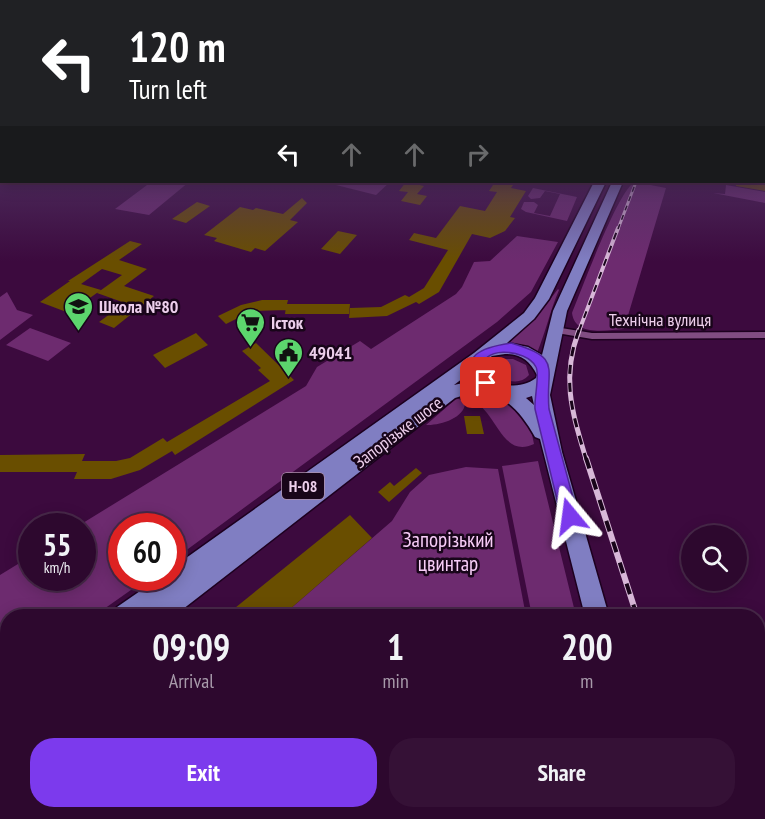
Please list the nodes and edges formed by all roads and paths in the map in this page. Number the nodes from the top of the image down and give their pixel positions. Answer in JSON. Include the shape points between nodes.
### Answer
{"nodes":[{"id":1,"x":598,"y":185,"type":"edge"},
{"id":2,"x":617,"y":185,"type":"edge"},
{"id":3,"x":555,"y":330,"type":"junction"},
{"id":4,"x":765,"y":335,"type":"edge"},
{"id":5,"x":484,"y":354,"type":"junction"},
{"id":6,"x":544,"y":378,"type":"junction"},
{"id":7,"x":504,"y":392,"type":"junction"},
{"id":8,"x":552,"y":452,"type":"junction"},
{"id":9,"x":158,"y":607,"type":"edge"},
{"id":10,"x":595,"y":609,"type":"edge"}],
"edges":[{"from":1,"to":5,"type":"main road","name":"Запорізьке шосе","number":"Н-08","via":[[542,299],[529,316]]},
{"from":2,"to":3,"type":"main road"},
{"from":3,"to":4,"type":"street","name":"Технічна вулиця","via":[[592,336]]},
{"from":3,"to":6,"type":"main road"},
{"from":5,"to":6,"type":"main road","via":[[511,347],[524,350],[542,364]]},
{"from":5,"to":7,"type":"main road","via":[[477,365],[479,375]]},
{"from":5,"to":9,"type":"main road","name":"Запорізьке шосе","number":"Н-08"},
{"from":6,"to":7,"type":"main road","name":"Запорізьке шосе","number":"Н-08","via":[[530,392]]},
{"from":6,"to":8,"type":"main road","via":[[542,409]]},
{"from":7,"to":8,"type":"main road","via":[[536,420]]},
{"from":7,"to":9,"type":"main road","name":"Запорізьке шосе","number":"Н-08","via":[[473,387],[449,393]]},
{"from":8,"to":10,"type":"main road"}]}
